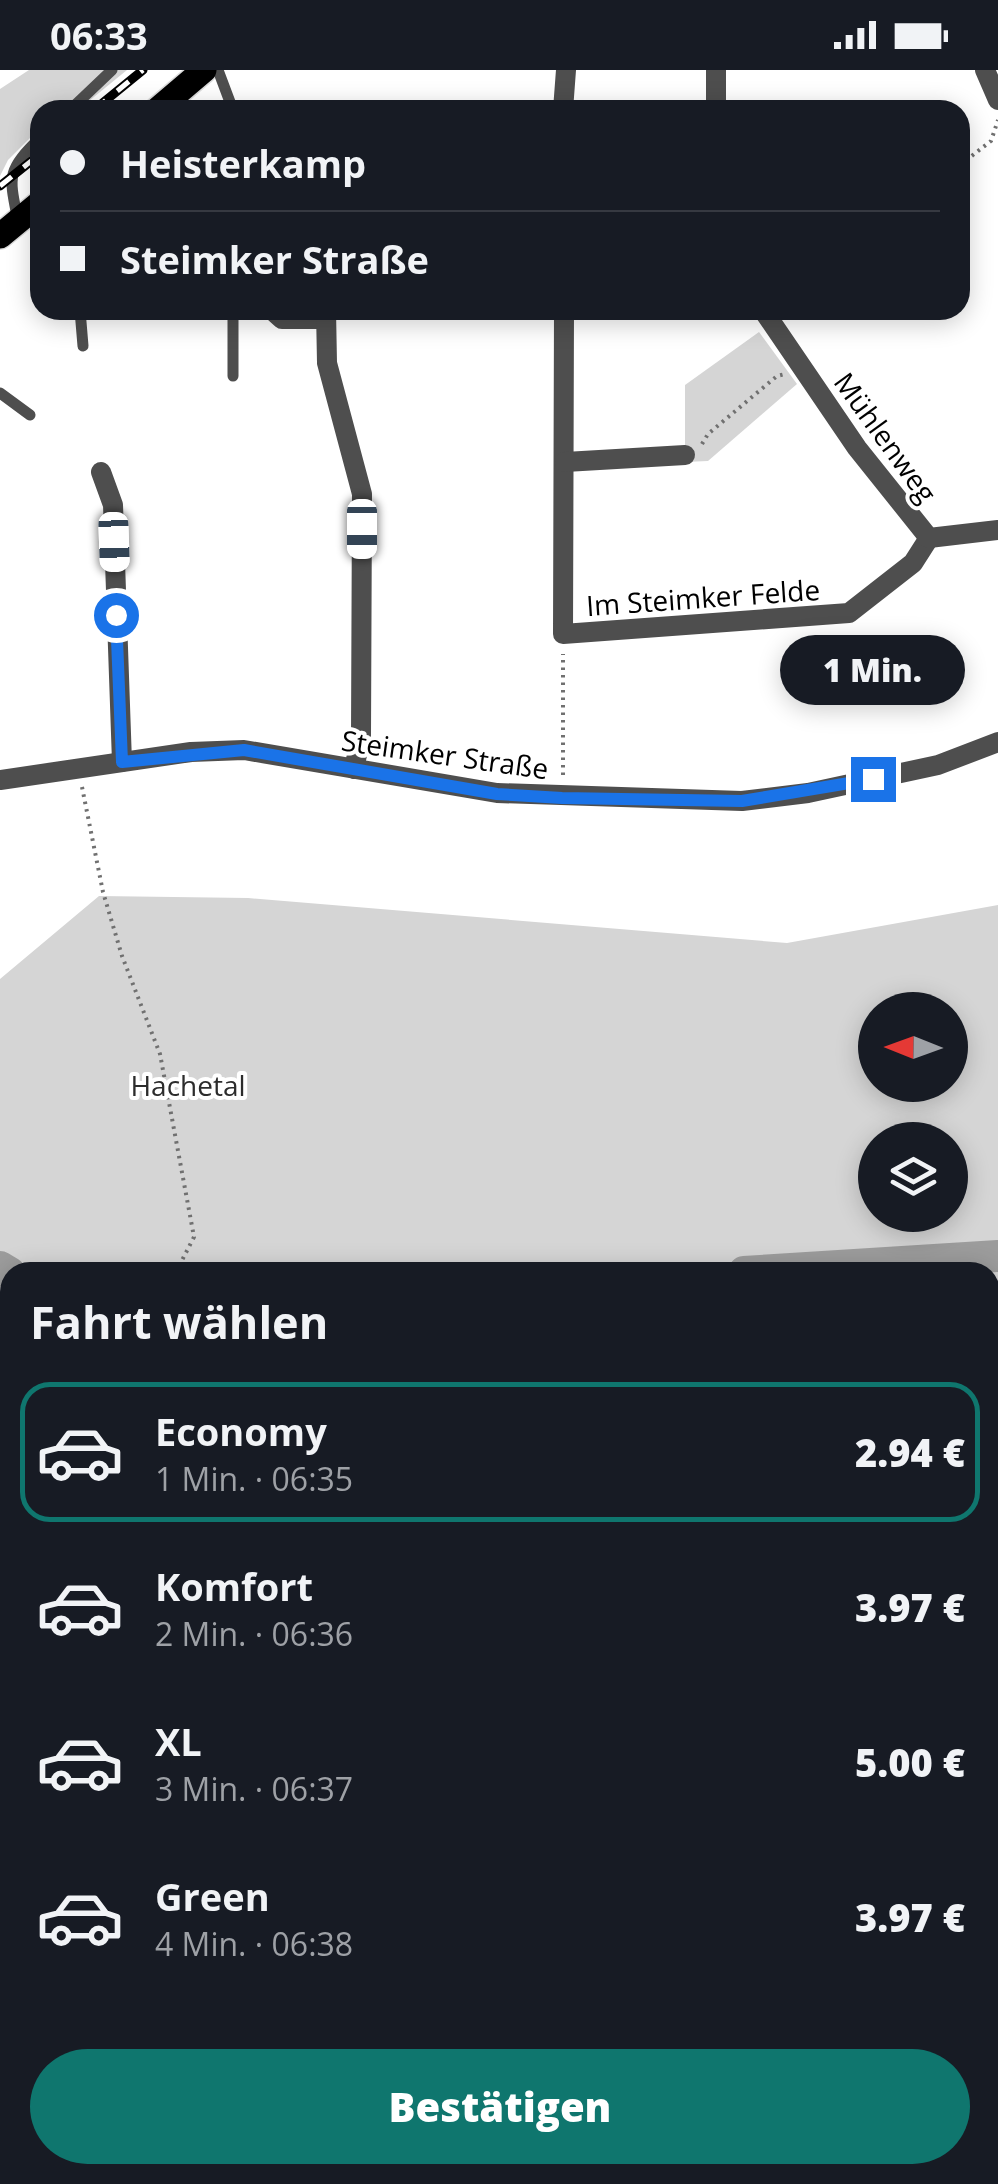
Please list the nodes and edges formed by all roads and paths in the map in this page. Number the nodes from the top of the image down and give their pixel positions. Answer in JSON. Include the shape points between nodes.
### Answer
{"nodes":[{"id":1,"x":112,"y":70,"type":"edge"},
{"id":2,"x":204,"y":70,"type":"edge"},
{"id":3,"x":218,"y":70,"type":"edge"},
{"id":4,"x":566,"y":70,"type":"edge"},
{"id":5,"x":716,"y":70,"type":"edge"},
{"id":6,"x":985,"y":70,"type":"edge"},
{"id":7,"x":80,"y":100,"type":"edge"},
{"id":8,"x":168,"y":100,"type":"edge"},
{"id":9,"x":229,"y":100,"type":"edge"},
{"id":10,"x":564,"y":100,"type":"edge"},
{"id":11,"x":716,"y":100,"type":"edge"},
{"id":12,"x":998,"y":100,"type":"edge"},
{"id":13,"x":998,"y":120,"type":"edge"},
{"id":14,"x":30,"y":148,"type":"edge"},
{"id":15,"x":970,"y":158,"type":"edge"},
{"id":16,"x":30,"y":211,"type":"edge"},
{"id":17,"x":9,"y":229,"type":"edge"},
{"id":18,"x":81,"y":320,"type":"edge"},
{"id":19,"x":233,"y":320,"type":"edge"},
{"id":20,"x":326,"y":320,"type":"edge"},
{"id":21,"x":564,"y":320,"type":"edge"},
{"id":22,"x":770,"y":320,"type":"edge"},
{"id":23,"x":83,"y":346,"type":"dead end"},
{"id":24,"x":805,"y":372,"type":"junction"},
{"id":25,"x":233,"y":376,"type":"dead end"},
{"id":26,"x":0,"y":393,"type":"edge"},
{"id":27,"x":30,"y":415,"type":"dead end"},
{"id":28,"x":685,"y":456,"type":"joint"},
{"id":29,"x":565,"y":462,"type":"junction"},
{"id":30,"x":100,"y":472,"type":"dead end"},
{"id":31,"x":998,"y":530,"type":"edge"},
{"id":32,"x":929,"y":538,"type":"junction"},
{"id":33,"x":563,"y":634,"type":"junction"},
{"id":34,"x":998,"y":742,"type":"edge"},
{"id":35,"x":122,"y":762,"type":"junction"},
{"id":36,"x":78,"y":768,"type":"junction"},
{"id":37,"x":354,"y":769,"type":"junction"},
{"id":38,"x":0,"y":780,"type":"edge"},
{"id":39,"x":562,"y":798,"type":"junction"},
{"id":40,"x":181,"y":1262,"type":"edge"}],
"edges":[{"from":1,"to":7,"type":"lane"},
{"from":2,"to":8,"type":"main road"},
{"from":3,"to":9,"type":"lane"},
{"from":4,"to":10,"type":"street"},
{"from":5,"to":11,"type":"street"},
{"from":6,"to":12,"type":"street"},
{"from":13,"to":15,"type":"path","via":[[991,142]]},
{"from":14,"to":17,"type":"lane","via":[[10,179]]},
{"from":16,"to":17,"type":"main road"},
{"from":18,"to":23,"type":"lane"},
{"from":19,"to":25,"type":"lane"},
{"from":20,"to":37,"type":"street","via":[[326,364],[362,494],[362,736]]},
{"from":21,"to":29,"type":"street","name":"Im Steimker Felde"},
{"from":22,"to":24,"type":"street","name":"Mühlenweg"},
{"from":24,"to":28,"type":"path","via":[[777,376]]},
{"from":24,"to":32,"type":"street","name":"Mühlenweg"},
{"from":26,"to":27,"type":"lane"},
{"from":28,"to":29,"type":"street"},
{"from":29,"to":33,"type":"street","name":"Im Steimker Felde"},
{"from":30,"to":35,"type":"street","via":[[113,505]]},
{"from":31,"to":32,"type":"street","name":"Mühlenweg"},
{"from":32,"to":33,"type":"street","name":"Im Steimker Felde","via":[[913,563],[849,613]]},
{"from":33,"to":39,"type":"path"},
{"from":34,"to":39,"type":"street","name":"Steimker Straße","via":[[938,765],[808,793],[742,801]]},
{"from":35,"to":36,"type":"street","name":"Steimker Straße"},
{"from":35,"to":37,"type":"street","name":"Steimker Straße","via":[[244,750]]},
{"from":36,"to":38,"type":"street","name":"Steimker Straße"},
{"from":36,"to":40,"type":"path","via":[[108,908],[160,1054],[194,1237]]},
{"from":37,"to":39,"type":"street","name":"Steimker Straße","via":[[497,794]]}]}
